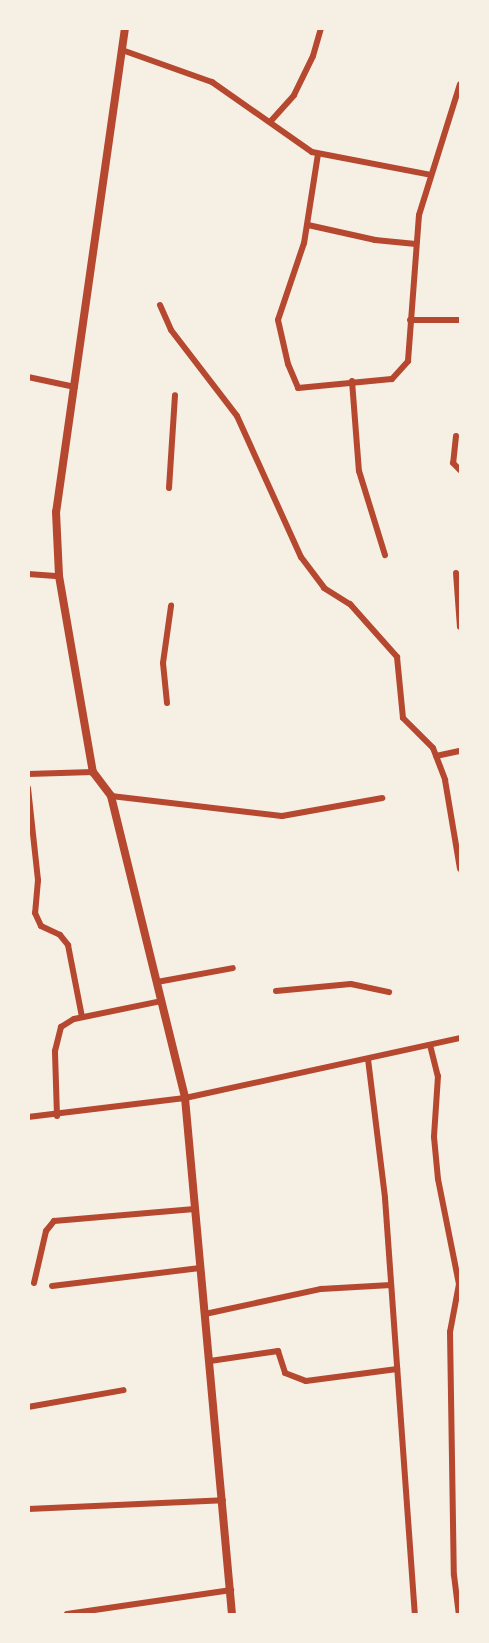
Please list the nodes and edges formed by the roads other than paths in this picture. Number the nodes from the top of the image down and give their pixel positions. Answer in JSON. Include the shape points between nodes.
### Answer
{"nodes":[{"id":1,"x":125,"y":28,"type":"edge"},
{"id":2,"x":321,"y":28,"type":"edge"},
{"id":3,"x":122,"y":50,"type":"junction"},
{"id":4,"x":460,"y":84,"type":"edge"},
{"id":5,"x":270,"y":122,"type":"junction"},
{"id":6,"x":318,"y":154,"type":"junction"},
{"id":7,"x":431,"y":175,"type":"junction"},
{"id":8,"x":308,"y":225,"type":"junction"},
{"id":9,"x":416,"y":244,"type":"junction"},
{"id":10,"x":160,"y":305,"type":"dead end"},
{"id":11,"x":410,"y":320,"type":"junction"},
{"id":12,"x":460,"y":320,"type":"edge"},
{"id":13,"x":28,"y":377,"type":"edge"},
{"id":14,"x":352,"y":381,"type":"junction"},
{"id":15,"x":75,"y":387,"type":"junction"},
{"id":16,"x":175,"y":395,"type":"dead end"},
{"id":17,"x":456,"y":436,"type":"dead end"},
{"id":18,"x":460,"y":470,"type":"edge"},
{"id":19,"x":169,"y":488,"type":"dead end"},
{"id":20,"x":385,"y":555,"type":"dead end"},
{"id":21,"x":456,"y":573,"type":"dead end"},
{"id":22,"x":28,"y":574,"type":"edge"},
{"id":23,"x":59,"y":576,"type":"junction"},
{"id":24,"x":171,"y":606,"type":"dead end"},
{"id":25,"x":460,"y":627,"type":"edge"},
{"id":26,"x":167,"y":703,"type":"dead end"},
{"id":27,"x":460,"y":751,"type":"edge"},
{"id":28,"x":436,"y":756,"type":"junction"},
{"id":29,"x":93,"y":772,"type":"junction"},
{"id":30,"x":28,"y":774,"type":"edge"},
{"id":31,"x":28,"y":788,"type":"edge"},
{"id":32,"x":111,"y":796,"type":"junction"},
{"id":33,"x":382,"y":798,"type":"dead end"},
{"id":34,"x":460,"y":868,"type":"edge"},
{"id":35,"x":233,"y":968,"type":"dead end"},
{"id":36,"x":157,"y":982,"type":"junction"},
{"id":37,"x":276,"y":991,"type":"dead end"},
{"id":38,"x":389,"y":992,"type":"dead end"},
{"id":39,"x":162,"y":1001,"type":"junction"},
{"id":40,"x":82,"y":1017,"type":"junction"},
{"id":41,"x":460,"y":1038,"type":"edge"},
{"id":42,"x":430,"y":1045,"type":"junction"},
{"id":43,"x":368,"y":1059,"type":"junction"},
{"id":44,"x":185,"y":1098,"type":"junction"},
{"id":45,"x":57,"y":1116,"type":"junction"},
{"id":46,"x":28,"y":1117,"type":"edge"},
{"id":47,"x":194,"y":1209,"type":"junction"},
{"id":48,"x":200,"y":1268,"type":"junction"},
{"id":49,"x":34,"y":1283,"type":"dead end"},
{"id":50,"x":52,"y":1286,"type":"dead end"},
{"id":51,"x":391,"y":1286,"type":"junction"},
{"id":52,"x":205,"y":1314,"type":"junction"},
{"id":53,"x":210,"y":1361,"type":"junction"},
{"id":54,"x":397,"y":1369,"type":"junction"},
{"id":55,"x":124,"y":1390,"type":"dead end"},
{"id":56,"x":28,"y":1407,"type":"edge"},
{"id":57,"x":223,"y":1500,"type":"junction"},
{"id":58,"x":28,"y":1509,"type":"edge"},
{"id":59,"x":231,"y":1590,"type":"junction"},
{"id":60,"x":67,"y":1614,"type":"edge"},
{"id":61,"x":232,"y":1614,"type":"edge"},
{"id":62,"x":415,"y":1614,"type":"edge"},
{"id":63,"x":459,"y":1614,"type":"edge"}],
"edges":[{"from":1,"to":3,"type":"street"},
{"from":2,"to":5,"type":"street","via":[[313,56],[294,95]]},
{"from":3,"to":5,"type":"street","via":[[196,74]]},
{"from":3,"to":15,"type":"street"},
{"from":4,"to":7,"type":"street"},
{"from":5,"to":6,"type":"street","via":[[303,148]]},
{"from":6,"to":7,"type":"street"},
{"from":6,"to":8,"type":"street"},
{"from":7,"to":9,"type":"street","via":[[419,215]]},
{"from":8,"to":9,"type":"street","via":[[365,239]]},
{"from":8,"to":14,"type":"street","via":[[283,296],[278,328],[298,388]]},
{"from":9,"to":11,"type":"street"},
{"from":10,"to":28,"type":"street","via":[[171,330],[237,416],[301,556],[324,588],[350,604],[397,657],[403,718]]},
{"from":11,"to":12,"type":"street"},
{"from":11,"to":14,"type":"street","via":[[408,361],[401,374],[381,381]]},
{"from":13,"to":15,"type":"street"},
{"from":14,"to":20,"type":"street","via":[[358,471]]},
{"from":15,"to":23,"type":"street","via":[[56,513]]},
{"from":16,"to":19,"type":"street"},
{"from":17,"to":18,"type":"street","via":[[453,463]]},
{"from":21,"to":25,"type":"street"},
{"from":22,"to":23,"type":"street"},
{"from":23,"to":29,"type":"street"},
{"from":24,"to":26,"type":"street","via":[[163,663]]},
{"from":27,"to":28,"type":"street"},
{"from":28,"to":34,"type":"street","via":[[445,780]]},
{"from":29,"to":30,"type":"street"},
{"from":29,"to":32,"type":"street"},
{"from":31,"to":40,"type":"street","via":[[38,880],[35,913],[41,926],[60,935],[68,945]]},
{"from":32,"to":33,"type":"street","via":[[282,816]]},
{"from":32,"to":36,"type":"street"},
{"from":35,"to":36,"type":"street"},
{"from":36,"to":39,"type":"street"},
{"from":37,"to":38,"type":"street","via":[[351,984]]},
{"from":39,"to":40,"type":"street"},
{"from":39,"to":44,"type":"street"},
{"from":40,"to":45,"type":"street","via":[[61,1027],[57,1034]]},
{"from":41,"to":42,"type":"street"},
{"from":42,"to":43,"type":"street"},
{"from":42,"to":63,"type":"street","via":[[438,1076],[434,1137],[438,1179],[459,1284],[450,1332],[454,1575]]},
{"from":43,"to":44,"type":"street"},
{"from":43,"to":51,"type":"street"},
{"from":44,"to":45,"type":"street"},
{"from":44,"to":47,"type":"street"},
{"from":45,"to":46,"type":"street"},
{"from":47,"to":48,"type":"street"},
{"from":47,"to":49,"type":"street","via":[[54,1221],[46,1231]]},
{"from":48,"to":50,"type":"street"},
{"from":48,"to":52,"type":"street"},
{"from":51,"to":52,"type":"street","via":[[321,1289]]},
{"from":51,"to":54,"type":"street"},
{"from":52,"to":53,"type":"street"},
{"from":53,"to":54,"type":"street","via":[[278,1351],[285,1373],[306,1381]]},
{"from":53,"to":57,"type":"street"},
{"from":54,"to":62,"type":"street"},
{"from":55,"to":56,"type":"street"},
{"from":57,"to":58,"type":"street"},
{"from":57,"to":59,"type":"street"},
{"from":59,"to":60,"type":"street"},
{"from":59,"to":61,"type":"street"}]}
